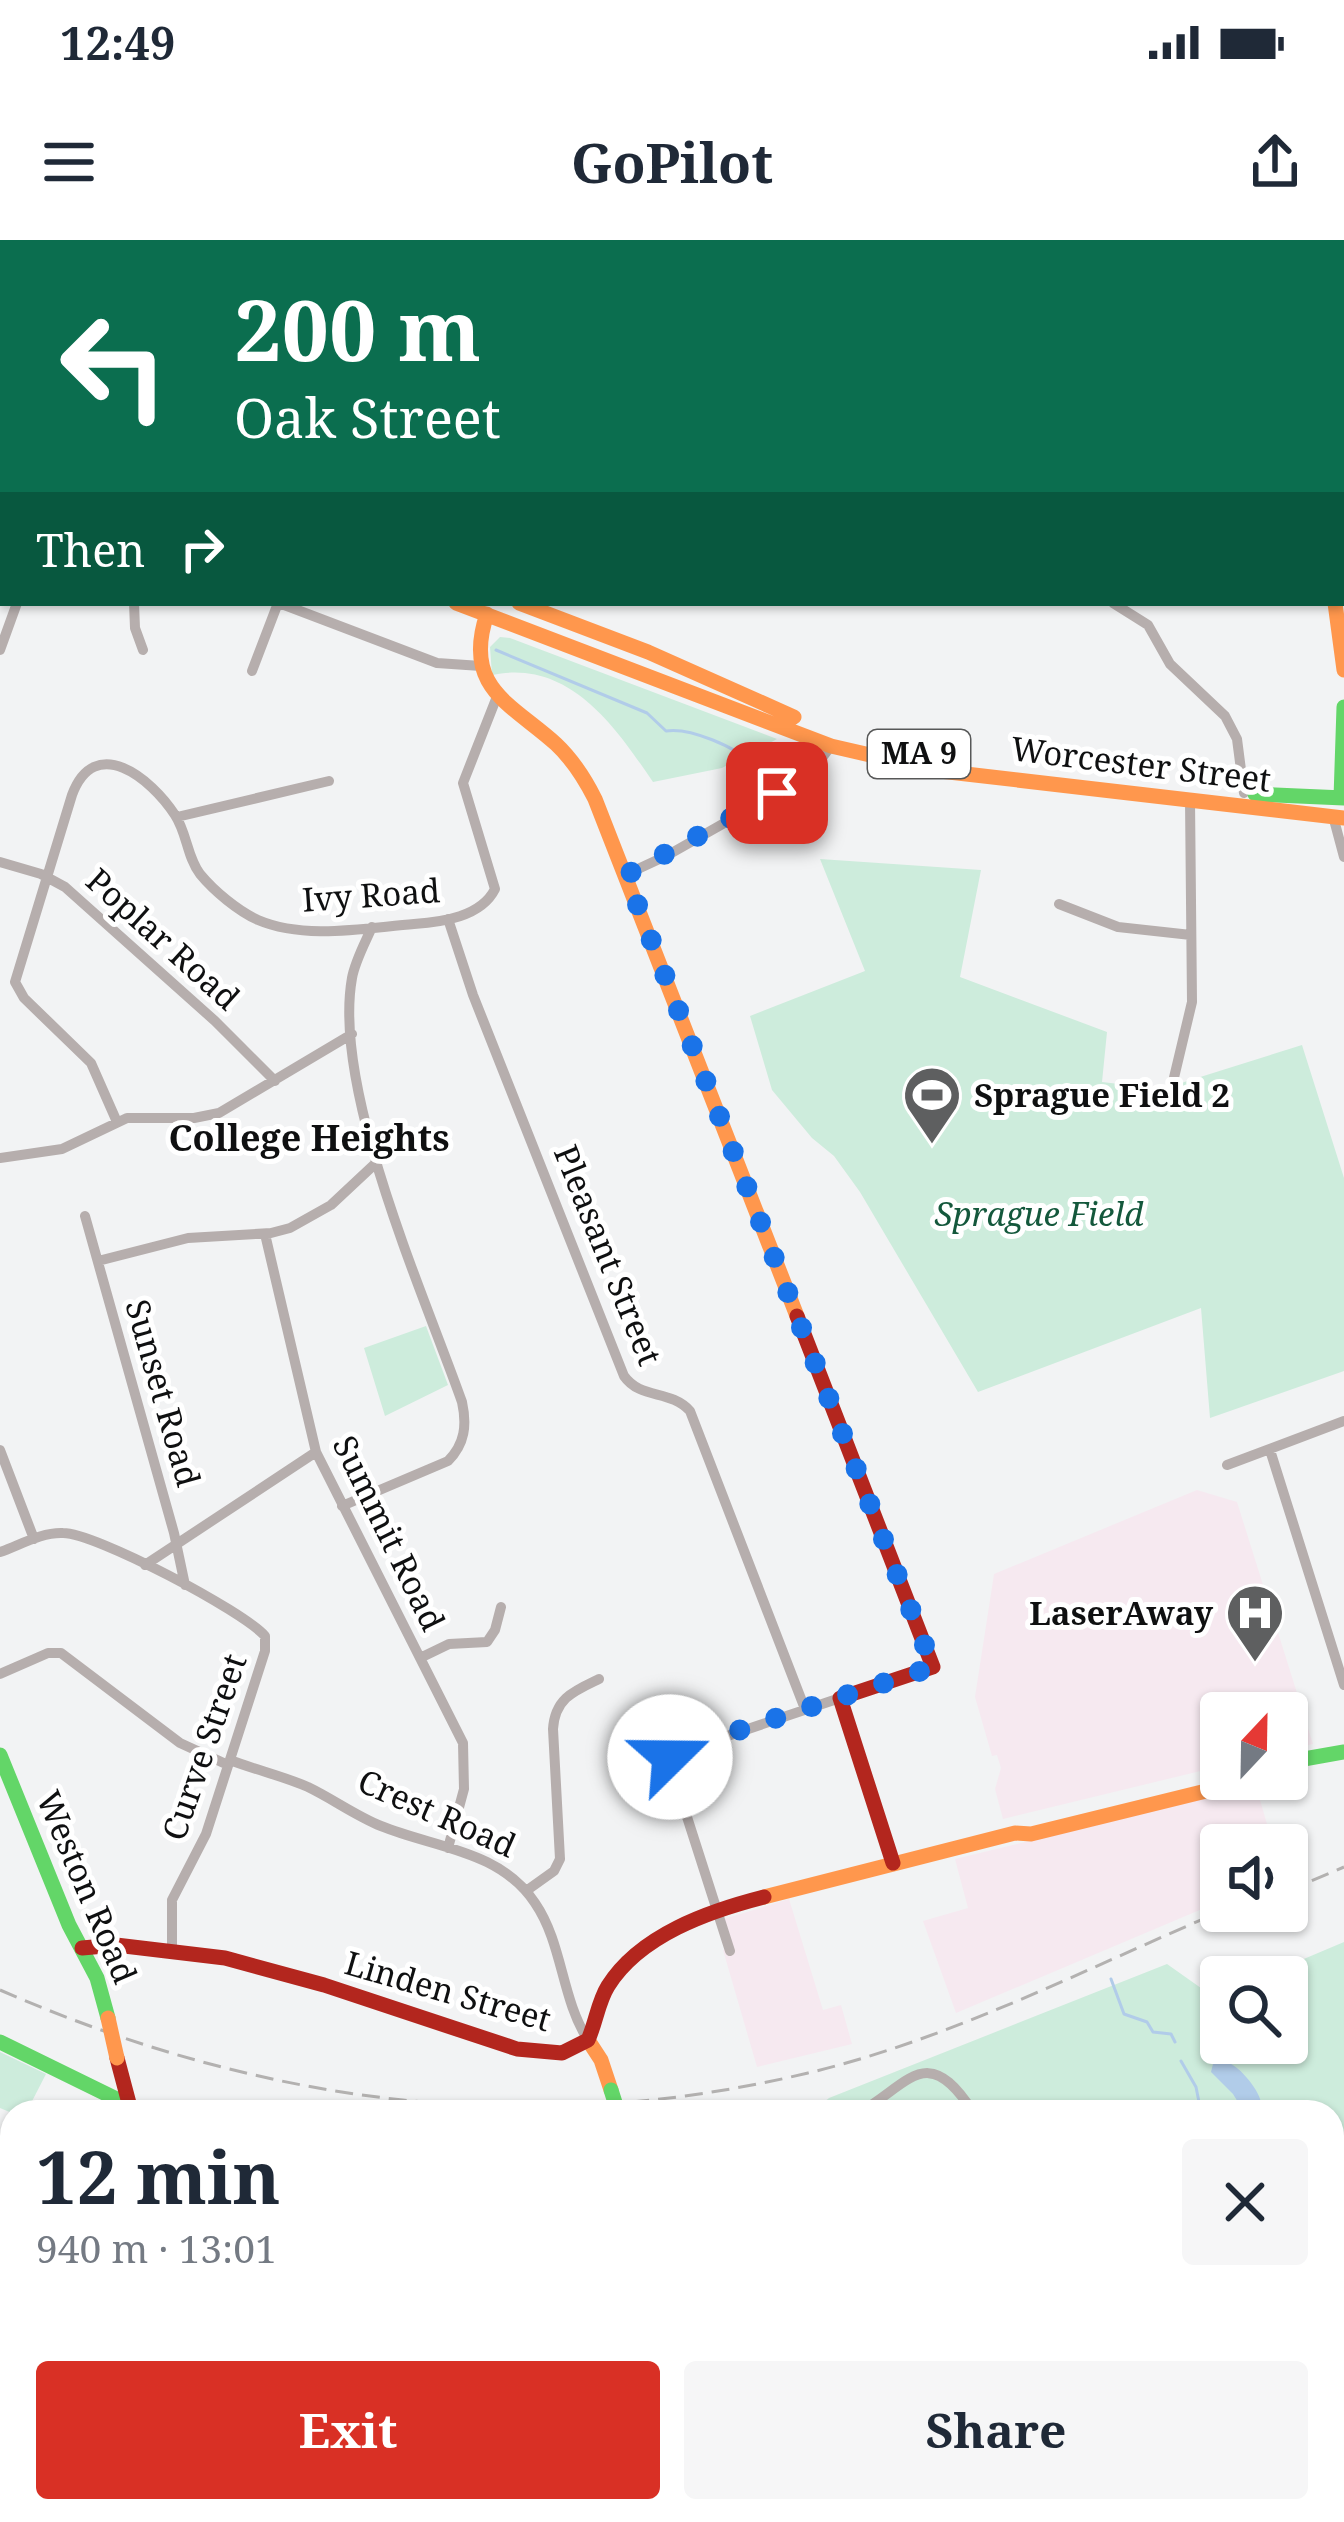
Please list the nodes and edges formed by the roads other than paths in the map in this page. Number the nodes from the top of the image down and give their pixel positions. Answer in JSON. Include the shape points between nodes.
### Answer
{"nodes":[{"id":1,"x":16,"y":606,"type":"edge"},
{"id":2,"x":134,"y":606,"type":"edge"},
{"id":3,"x":278,"y":606,"type":"edge"},
{"id":4,"x":287,"y":606,"type":"edge"},
{"id":5,"x":464,"y":606,"type":"edge"},
{"id":6,"x":527,"y":606,"type":"edge"},
{"id":7,"x":1118,"y":606,"type":"edge"},
{"id":8,"x":1336,"y":606,"type":"edge"},
{"id":9,"x":487,"y":614,"type":"junction"},
{"id":10,"x":523,"y":628,"type":"junction"},
{"id":11,"x":0,"y":650,"type":"edge"},
{"id":12,"x":142,"y":650,"type":"dead end"},
{"id":13,"x":482,"y":658,"type":"junction"},
{"id":14,"x":1344,"y":670,"type":"edge"},
{"id":15,"x":252,"y":671,"type":"dead end"},
{"id":16,"x":496,"y":699,"type":"junction"},
{"id":17,"x":1344,"y":707,"type":"edge"},
{"id":18,"x":831,"y":746,"type":"junction"},
{"id":19,"x":329,"y":781,"type":"dead end"},
{"id":20,"x":1244,"y":793,"type":"junction"},
{"id":21,"x":1342,"y":798,"type":"edge"},
{"id":22,"x":1190,"y":800,"type":"junction"},
{"id":23,"x":1339,"y":817,"type":"edge"},
{"id":24,"x":177,"y":818,"type":"junction"},
{"id":25,"x":1344,"y":857,"type":"edge"},
{"id":26,"x":0,"y":862,"type":"edge"},
{"id":27,"x":626,"y":875,"type":"junction"},
{"id":28,"x":47,"y":876,"type":"junction"},
{"id":29,"x":1059,"y":904,"type":"dead end"},
{"id":30,"x":448,"y":919,"type":"junction"},
{"id":31,"x":372,"y":927,"type":"junction"},
{"id":32,"x":1191,"y":935,"type":"junction"},
{"id":33,"x":17,"y":987,"type":"junction"},
{"id":34,"x":0,"y":995,"type":"edge"},
{"id":35,"x":352,"y":1034,"type":"junction"},
{"id":36,"x":275,"y":1082,"type":"junction"},
{"id":37,"x":1172,"y":1086,"type":"dead end"},
{"id":38,"x":117,"y":1121,"type":"junction"},
{"id":39,"x":0,"y":1158,"type":"edge"},
{"id":40,"x":376,"y":1162,"type":"junction"},
{"id":41,"x":86,"y":1216,"type":"dead end"},
{"id":42,"x":265,"y":1234,"type":"junction"},
{"id":43,"x":98,"y":1261,"type":"junction"},
{"id":44,"x":1344,"y":1421,"type":"edge"},
{"id":45,"x":0,"y":1450,"type":"edge"},
{"id":46,"x":1270,"y":1450,"type":"junction"},
{"id":47,"x":316,"y":1452,"type":"junction"},
{"id":48,"x":1227,"y":1465,"type":"dead end"},
{"id":49,"x":342,"y":1506,"type":"junction"},
{"id":50,"x":34,"y":1539,"type":"junction"},
{"id":51,"x":176,"y":1543,"type":"junction"},
{"id":52,"x":0,"y":1552,"type":"edge"},
{"id":53,"x":145,"y":1565,"type":"junction"},
{"id":54,"x":185,"y":1585,"type":"junction"},
{"id":55,"x":501,"y":1607,"type":"dead end"},
{"id":56,"x":420,"y":1658,"type":"junction"},
{"id":57,"x":0,"y":1674,"type":"edge"},
{"id":58,"x":599,"y":1679,"type":"dead end"},
{"id":59,"x":1344,"y":1685,"type":"edge"},
{"id":60,"x":840,"y":1698,"type":"junction"},
{"id":61,"x":806,"y":1709,"type":"junction"},
{"id":62,"x":1344,"y":1752,"type":"edge"},
{"id":63,"x":0,"y":1755,"type":"edge"},
{"id":64,"x":1308,"y":1761,"type":"edge"},
{"id":65,"x":229,"y":1762,"type":"junction"},
{"id":66,"x":1200,"y":1782,"type":"edge"},
{"id":67,"x":1200,"y":1792,"type":"edge"},
{"id":68,"x":1016,"y":1833,"type":"junction"},
{"id":69,"x":448,"y":1847,"type":"junction"},
{"id":70,"x":893,"y":1863,"type":"junction"},
{"id":71,"x":526,"y":1891,"type":"junction"},
{"id":72,"x":716,"y":1910,"type":"junction"},
{"id":73,"x":82,"y":1948,"type":"junction"},
{"id":74,"x":172,"y":1948,"type":"junction"},
{"id":75,"x":730,"y":1951,"type":"dead end"},
{"id":76,"x":588,"y":2040,"type":"junction"},
{"id":77,"x":0,"y":2042,"type":"edge"},
{"id":78,"x":114,"y":2100,"type":"edge"},
{"id":79,"x":128,"y":2100,"type":"edge"},
{"id":80,"x":614,"y":2100,"type":"edge"},
{"id":81,"x":875,"y":2100,"type":"edge"},
{"id":82,"x":963,"y":2100,"type":"edge"}],
"edges":[{"from":1,"to":11,"type":"street"},
{"from":2,"to":12,"type":"street"},
{"from":3,"to":15,"type":"street"},
{"from":4,"to":13,"type":"street","via":[[434,662]]},
{"from":5,"to":9,"type":"main road","name":"Worcester Street","number":"MA 9"},
{"from":6,"to":9,"type":"main road"},
{"from":6,"to":20,"type":"main road","name":"Worcester Street","number":"MA 9","via":[[871,743]]},
{"from":7,"to":20,"type":"street","via":[[1148,625],[1171,664],[1225,716],[1237,739]]},
{"from":8,"to":14,"type":"main road"},
{"from":9,"to":10,"type":"main road","name":"Worcester Street","number":"MA 9"},
{"from":9,"to":13,"type":"main road"},
{"from":10,"to":13,"type":"main road","via":[[496,631]]},
{"from":10,"to":18,"type":"main road","name":"Worcester Street","number":"MA 9"},
{"from":13,"to":16,"type":"main road"},
{"from":16,"to":27,"type":"main road","via":[[580,770]]},
{"from":16,"to":30,"type":"street","name":"Ivy Road","via":[[463,782],[495,889],[483,905]]},
{"from":17,"to":21,"type":"main road"},
{"from":18,"to":22,"type":"main road","name":"Worcester Street","number":"MA 9","via":[[926,769]]},
{"from":18,"to":27,"type":"street","via":[[805,778]]},
{"from":19,"to":24,"type":"street"},
{"from":20,"to":21,"type":"main road","name":"Worcester Street","number":"MA 9"},
{"from":22,"to":23,"type":"main road","name":"Worcester Street","number":"MA 9"},
{"from":22,"to":32,"type":"street"},
{"from":23,"to":25,"type":"street"},
{"from":24,"to":28,"type":"street","name":"Ivy Road","via":[[130,771],[95,766],[75,785]]},
{"from":24,"to":31,"type":"street","name":"Ivy Road","via":[[200,873],[252,917],[298,930]]},
{"from":26,"to":28,"type":"street","name":"Poplar Road"},
{"from":27,"to":60,"type":"main road","via":[[933,1667]]},
{"from":28,"to":33,"type":"street","name":"Ivy Road"},
{"from":28,"to":36,"type":"street","name":"Poplar Road"},
{"from":29,"to":32,"type":"street","via":[[1118,927]]},
{"from":30,"to":31,"type":"street","name":"Ivy Road"},
{"from":30,"to":61,"type":"street","name":"Pleasant Street","via":[[623,1376],[690,1412]]},
{"from":31,"to":35,"type":"street","via":[[352,979]]},
{"from":32,"to":37,"type":"street","via":[[1191,1012]]},
{"from":33,"to":34,"type":"street"},
{"from":33,"to":38,"type":"street","via":[[88,1058]]},
{"from":35,"to":36,"type":"street"},
{"from":35,"to":40,"type":"street"},
{"from":36,"to":38,"type":"street","via":[[214,1114]]},
{"from":38,"to":39,"type":"street","via":[[57,1151]]},
{"from":40,"to":42,"type":"street","via":[[324,1210]]},
{"from":40,"to":49,"type":"street","via":[[462,1402],[464,1430],[448,1461]]},
{"from":41,"to":43,"type":"street","name":"Sunset Road"},
{"from":42,"to":43,"type":"street","via":[[188,1238]]},
{"from":42,"to":47,"type":"street","name":"Summit Road"},
{"from":43,"to":51,"type":"street","name":"Sunset Road"},
{"from":44,"to":46,"type":"street"},
{"from":45,"to":50,"type":"street"},
{"from":46,"to":48,"type":"street"},
{"from":46,"to":59,"type":"street"},
{"from":47,"to":49,"type":"street","name":"Summit Road"},
{"from":47,"to":51,"type":"street"},
{"from":49,"to":56,"type":"street","name":"Summit Road"},
{"from":50,"to":52,"type":"street","name":"Curve Street"},
{"from":50,"to":53,"type":"street","name":"Curve Street","via":[[77,1534]]},
{"from":51,"to":53,"type":"street"},
{"from":51,"to":54,"type":"street","name":"Sunset Road"},
{"from":53,"to":54,"type":"street","name":"Curve Street"},
{"from":54,"to":65,"type":"street","name":"Curve Street","via":[[266,1640]]},
{"from":55,"to":56,"type":"street","via":[[487,1642],[449,1644]]},
{"from":56,"to":69,"type":"street","name":"Summit Road","via":[[465,1752],[464,1794]]},
{"from":57,"to":65,"type":"street","name":"Crest Road","via":[[62,1653],[183,1745]]},
{"from":58,"to":71,"type":"street","via":[[556,1710],[560,1859]]},
{"from":60,"to":61,"type":"street"},
{"from":60,"to":70,"type":"main road"},
{"from":61,"to":72,"type":"street","via":[[672,1753]]},
{"from":62,"to":64,"type":"main road"},
{"from":63,"to":73,"type":"main road","name":"Weston Road"},
{"from":65,"to":69,"type":"street","name":"Crest Road"},
{"from":65,"to":74,"type":"street","name":"Curve Street","via":[[198,1855],[172,1900]]},
{"from":66,"to":68,"type":"main road","name":"Linden Street"},
{"from":67,"to":68,"type":"main road","name":"Linden Street"},
{"from":68,"to":70,"type":"main road","name":"Linden Street"},
{"from":69,"to":71,"type":"street","name":"Crest Road","via":[[495,1865]]},
{"from":70,"to":72,"type":"main road","name":"Linden Street"},
{"from":71,"to":76,"type":"street","name":"Crest Road","via":[[547,1924]]},
{"from":72,"to":75,"type":"street"},
{"from":72,"to":76,"type":"main road","name":"Linden Street","via":[[620,1970]]},
{"from":73,"to":74,"type":"main road","name":"Linden Street"},
{"from":73,"to":79,"type":"main road","name":"Weston Road","bridge":true,"via":[[98,1978]]},
{"from":74,"to":76,"type":"main road","name":"Linden Street","via":[[216,1953],[522,2050],[566,2052]]},
{"from":76,"to":80,"type":"main road","name":"Crest Road","bridge":true},
{"from":77,"to":78,"type":"main road"},
{"from":81,"to":82,"type":"street","via":[[925,2074],[950,2083]]}]}
